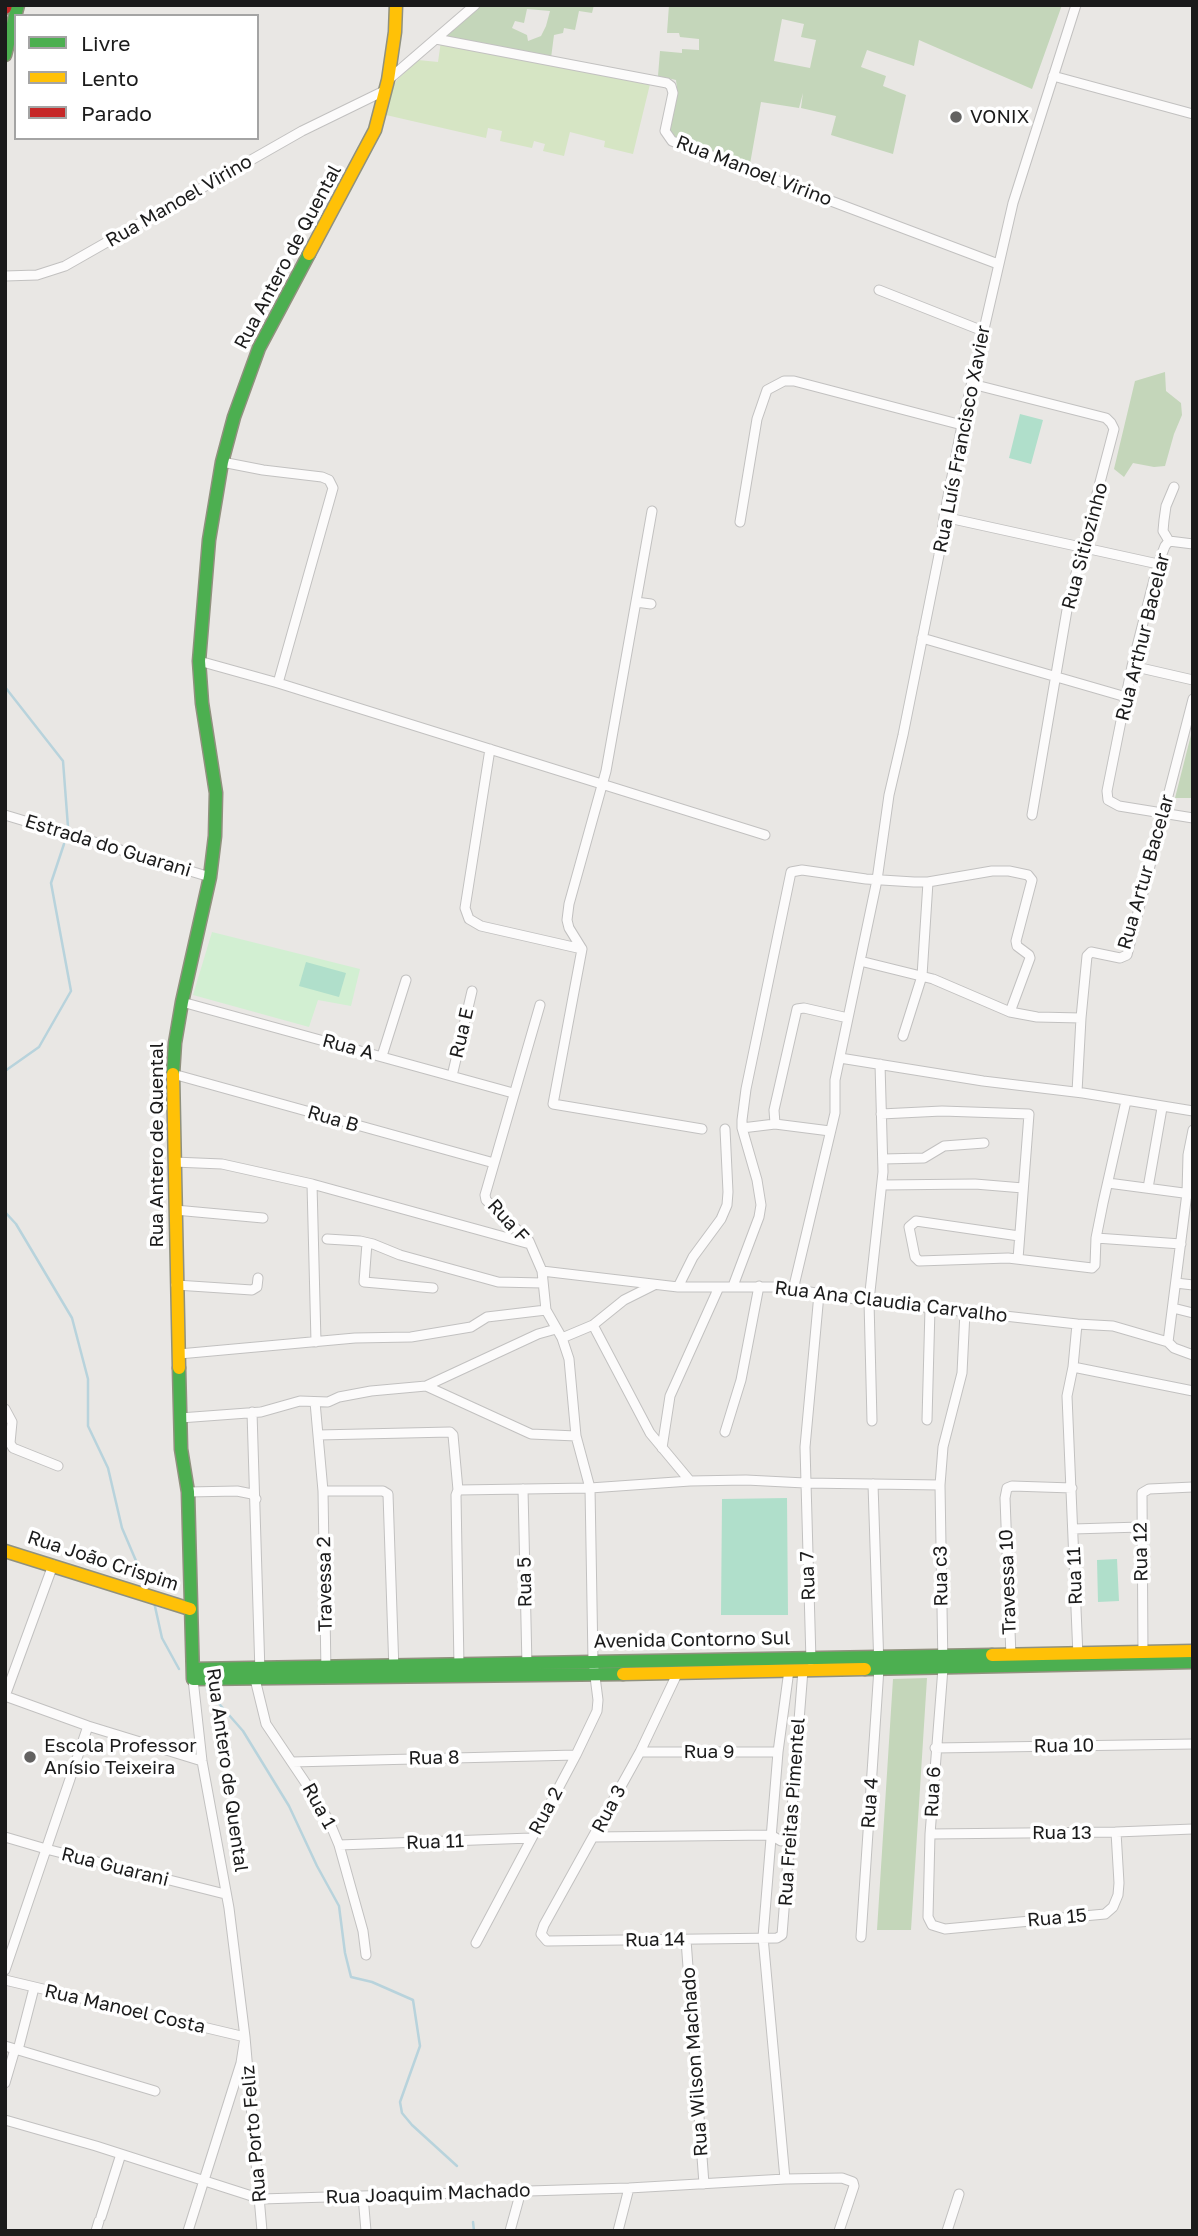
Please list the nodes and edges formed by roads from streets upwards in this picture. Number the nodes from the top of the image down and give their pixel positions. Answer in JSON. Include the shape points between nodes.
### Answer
{"nodes":[{"id":1,"x":396,"y":5,"type":"edge"},
{"id":2,"x":475,"y":5,"type":"edge"},
{"id":3,"x":1076,"y":5,"type":"edge"},
{"id":4,"x":14,"y":20,"type":"edge"},
{"id":5,"x":436,"y":39,"type":"junction"},
{"id":6,"x":5,"y":55,"type":"edge"},
{"id":7,"x":1052,"y":76,"type":"junction"},
{"id":8,"x":387,"y":85,"type":"junction"},
{"id":9,"x":1193,"y":114,"type":"edge"},
{"id":10,"x":998,"y":264,"type":"junction"},
{"id":11,"x":5,"y":275,"type":"edge"},
{"id":12,"x":879,"y":289,"type":"dead end"},
{"id":13,"x":983,"y":331,"type":"junction"},
{"id":14,"x":972,"y":384,"type":"junction"},
{"id":15,"x":962,"y":425,"type":"junction"},
{"id":16,"x":222,"y":462,"type":"junction"},
{"id":17,"x":1174,"y":487,"type":"dead end"},
{"id":18,"x":652,"y":511,"type":"dead end"},
{"id":19,"x":944,"y":517,"type":"junction"},
{"id":20,"x":740,"y":522,"type":"dead end"},
{"id":21,"x":1169,"y":541,"type":"junction"},
{"id":22,"x":1193,"y":544,"type":"edge"},
{"id":23,"x":1085,"y":547,"type":"junction"},
{"id":24,"x":1158,"y":564,"type":"junction"},
{"id":25,"x":636,"y":602,"type":"junction"},
{"id":26,"x":651,"y":604,"type":"dead end"},
{"id":27,"x":922,"y":638,"type":"junction"},
{"id":28,"x":199,"y":661,"type":"junction"},
{"id":29,"x":1132,"y":666,"type":"junction"},
{"id":30,"x":1057,"y":677,"type":"junction"},
{"id":31,"x":1193,"y":680,"type":"edge"},
{"id":32,"x":278,"y":683,"type":"junction"},
{"id":33,"x":1126,"y":697,"type":"junction"},
{"id":34,"x":1193,"y":699,"type":"edge"},
{"id":35,"x":490,"y":749,"type":"junction"},
{"id":36,"x":602,"y":784,"type":"junction"},
{"id":37,"x":1164,"y":813,"type":"junction"},
{"id":38,"x":1032,"y":815,"type":"dead end"},
{"id":39,"x":5,"y":816,"type":"edge"},
{"id":40,"x":1193,"y":818,"type":"edge"},
{"id":41,"x":765,"y":835,"type":"dead end"},
{"id":42,"x":210,"y":877,"type":"junction"},
{"id":43,"x":877,"y":880,"type":"junction"},
{"id":44,"x":928,"y":882,"type":"junction"},
{"id":45,"x":582,"y":949,"type":"junction"},
{"id":46,"x":860,"y":961,"type":"junction"},
{"id":47,"x":922,"y":976,"type":"junction"},
{"id":48,"x":406,"y":980,"type":"dead end"},
{"id":49,"x":472,"y":991,"type":"dead end"},
{"id":50,"x":183,"y":1002,"type":"junction"},
{"id":51,"x":540,"y":1005,"type":"dead end"},
{"id":52,"x":1010,"y":1012,"type":"junction"},
{"id":53,"x":848,"y":1018,"type":"junction"},
{"id":54,"x":1081,"y":1018,"type":"junction"},
{"id":55,"x":903,"y":1036,"type":"dead end"},
{"id":56,"x":382,"y":1056,"type":"junction"},
{"id":57,"x":840,"y":1058,"type":"junction"},
{"id":58,"x":880,"y":1064,"type":"junction"},
{"id":59,"x":173,"y":1074,"type":"junction"},
{"id":60,"x":452,"y":1076,"type":"junction"},
{"id":61,"x":1077,"y":1092,"type":"junction"},
{"id":62,"x":513,"y":1093,"type":"junction"},
{"id":63,"x":1126,"y":1101,"type":"junction"},
{"id":64,"x":1162,"y":1108,"type":"junction"},
{"id":65,"x":1193,"y":1111,"type":"edge"},
{"id":66,"x":881,"y":1114,"type":"junction"},
{"id":67,"x":775,"y":1124,"type":"junction"},
{"id":68,"x":742,"y":1128,"type":"junction"},
{"id":69,"x":702,"y":1129,"type":"dead end"},
{"id":70,"x":724,"y":1129,"type":"dead end"},
{"id":71,"x":1193,"y":1130,"type":"edge"},
{"id":72,"x":830,"y":1131,"type":"junction"},
{"id":73,"x":984,"y":1143,"type":"dead end"},
{"id":74,"x":883,"y":1159,"type":"junction"},
{"id":75,"x":174,"y":1162,"type":"junction"},
{"id":76,"x":494,"y":1163,"type":"junction"},
{"id":77,"x":1108,"y":1183,"type":"junction"},
{"id":78,"x":312,"y":1184,"type":"junction"},
{"id":79,"x":882,"y":1185,"type":"junction"},
{"id":80,"x":1023,"y":1188,"type":"junction"},
{"id":81,"x":1148,"y":1188,"type":"junction"},
{"id":82,"x":1190,"y":1194,"type":"edge"},
{"id":83,"x":175,"y":1210,"type":"junction"},
{"id":84,"x":263,"y":1218,"type":"dead end"},
{"id":85,"x":1020,"y":1236,"type":"junction"},
{"id":86,"x":1096,"y":1238,"type":"junction"},
{"id":87,"x":327,"y":1239,"type":"dead end"},
{"id":88,"x":367,"y":1243,"type":"junction"},
{"id":89,"x":530,"y":1244,"type":"junction"},
{"id":90,"x":1181,"y":1244,"type":"junction"},
{"id":91,"x":1018,"y":1259,"type":"junction"},
{"id":92,"x":542,"y":1271,"type":"junction"},
{"id":93,"x":258,"y":1278,"type":"dead end"},
{"id":94,"x":542,"y":1283,"type":"junction"},
{"id":95,"x":1176,"y":1283,"type":"junction"},
{"id":96,"x":655,"y":1284,"type":"junction"},
{"id":97,"x":176,"y":1285,"type":"junction"},
{"id":98,"x":1193,"y":1285,"type":"edge"},
{"id":99,"x":733,"y":1286,"type":"junction"},
{"id":100,"x":759,"y":1286,"type":"junction"},
{"id":101,"x":433,"y":1287,"type":"dead end"},
{"id":102,"x":678,"y":1287,"type":"junction"},
{"id":103,"x":719,"y":1287,"type":"junction"},
{"id":104,"x":793,"y":1290,"type":"junction"},
{"id":105,"x":819,"y":1294,"type":"junction"},
{"id":106,"x":869,"y":1301,"type":"junction"},
{"id":107,"x":930,"y":1308,"type":"junction"},
{"id":108,"x":1172,"y":1308,"type":"junction"},
{"id":109,"x":546,"y":1310,"type":"junction"},
{"id":110,"x":965,"y":1311,"type":"junction"},
{"id":111,"x":1193,"y":1313,"type":"edge"},
{"id":112,"x":1077,"y":1324,"type":"junction"},
{"id":113,"x":593,"y":1325,"type":"junction"},
{"id":114,"x":556,"y":1329,"type":"junction"},
{"id":115,"x":562,"y":1338,"type":"junction"},
{"id":116,"x":316,"y":1342,"type":"junction"},
{"id":117,"x":1168,"y":1342,"type":"junction"},
{"id":118,"x":179,"y":1354,"type":"junction"},
{"id":119,"x":1193,"y":1355,"type":"edge"},
{"id":120,"x":1073,"y":1367,"type":"junction"},
{"id":121,"x":426,"y":1386,"type":"junction"},
{"id":122,"x":1193,"y":1391,"type":"edge"},
{"id":123,"x":315,"y":1402,"type":"junction"},
{"id":124,"x":5,"y":1409,"type":"edge"},
{"id":125,"x":252,"y":1412,"type":"junction"},
{"id":126,"x":180,"y":1418,"type":"junction"},
{"id":127,"x":927,"y":1420,"type":"dead end"},
{"id":128,"x":872,"y":1421,"type":"dead end"},
{"id":129,"x":725,"y":1432,"type":"dead end"},
{"id":130,"x":318,"y":1435,"type":"junction"},
{"id":131,"x":576,"y":1436,"type":"junction"},
{"id":132,"x":662,"y":1448,"type":"junction"},
{"id":133,"x":58,"y":1466,"type":"dead end"},
{"id":134,"x":690,"y":1482,"type":"junction"},
{"id":135,"x":805,"y":1483,"type":"junction"},
{"id":136,"x":873,"y":1484,"type":"junction"},
{"id":137,"x":940,"y":1485,"type":"junction"},
{"id":138,"x":1193,"y":1487,"type":"edge"},
{"id":139,"x":590,"y":1488,"type":"junction"},
{"id":140,"x":1072,"y":1488,"type":"junction"},
{"id":141,"x":523,"y":1489,"type":"junction"},
{"id":142,"x":323,"y":1491,"type":"junction"},
{"id":143,"x":188,"y":1492,"type":"junction"},
{"id":144,"x":457,"y":1495,"type":"junction"},
{"id":145,"x":256,"y":1499,"type":"junction"},
{"id":146,"x":1141,"y":1527,"type":"junction"},
{"id":147,"x":1073,"y":1529,"type":"junction"},
{"id":148,"x":5,"y":1550,"type":"edge"},
{"id":149,"x":53,"y":1565,"type":"junction"},
{"id":150,"x":190,"y":1609,"type":"junction"},
{"id":151,"x":1193,"y":1651,"type":"edge"},
{"id":152,"x":1143,"y":1658,"type":"junction"},
{"id":153,"x":1078,"y":1659,"type":"junction"},
{"id":154,"x":1011,"y":1660,"type":"junction"},
{"id":155,"x":593,"y":1661,"type":"junction"},
{"id":156,"x":943,"y":1661,"type":"junction"},
{"id":157,"x":878,"y":1662,"type":"junction"},
{"id":158,"x":1193,"y":1662,"type":"edge"},
{"id":159,"x":808,"y":1665,"type":"junction"},
{"id":160,"x":528,"y":1668,"type":"junction"},
{"id":161,"x":459,"y":1669,"type":"junction"},
{"id":162,"x":394,"y":1670,"type":"junction"},
{"id":163,"x":789,"y":1670,"type":"junction"},
{"id":164,"x":326,"y":1671,"type":"junction"},
{"id":165,"x":257,"y":1672,"type":"junction"},
{"id":166,"x":678,"y":1672,"type":"junction"},
{"id":167,"x":193,"y":1674,"type":"junction"},
{"id":168,"x":595,"y":1675,"type":"junction"},
{"id":169,"x":5,"y":1696,"type":"edge"},
{"id":170,"x":88,"y":1726,"type":"junction"},
{"id":171,"x":1193,"y":1744,"type":"edge"},
{"id":172,"x":935,"y":1748,"type":"junction"},
{"id":173,"x":639,"y":1752,"type":"junction"},
{"id":174,"x":778,"y":1752,"type":"junction"},
{"id":175,"x":576,"y":1755,"type":"junction"},
{"id":176,"x":202,"y":1761,"type":"junction"},
{"id":177,"x":292,"y":1762,"type":"junction"},
{"id":178,"x":1193,"y":1829,"type":"edge"},
{"id":179,"x":1116,"y":1832,"type":"junction"},
{"id":180,"x":930,"y":1834,"type":"junction"},
{"id":181,"x":771,"y":1835,"type":"junction"},
{"id":182,"x":5,"y":1837,"type":"edge"},
{"id":183,"x":594,"y":1837,"type":"junction"},
{"id":184,"x":790,"y":1837,"type":"junction"},
{"id":185,"x":531,"y":1838,"type":"junction"},
{"id":186,"x":339,"y":1845,"type":"junction"},
{"id":187,"x":46,"y":1849,"type":"junction"},
{"id":188,"x":225,"y":1895,"type":"junction"},
{"id":189,"x":928,"y":1917,"type":"joint"},
{"id":190,"x":762,"y":1937,"type":"junction"},
{"id":191,"x":861,"y":1937,"type":"dead end"},
{"id":192,"x":686,"y":1940,"type":"junction"},
{"id":193,"x":547,"y":1941,"type":"joint"},
{"id":194,"x":476,"y":1943,"type":"dead end"},
{"id":195,"x":366,"y":1955,"type":"dead end"},
{"id":196,"x":5,"y":1970,"type":"edge"},
{"id":197,"x":5,"y":1980,"type":"edge"},
{"id":198,"x":34,"y":1988,"type":"junction"},
{"id":199,"x":246,"y":2037,"type":"junction"},
{"id":200,"x":13,"y":2049,"type":"edge"},
{"id":201,"x":5,"y":2083,"type":"edge"},
{"id":202,"x":155,"y":2091,"type":"dead end"},
{"id":203,"x":6,"y":2122,"type":"edge"},
{"id":204,"x":121,"y":2154,"type":"junction"},
{"id":205,"x":785,"y":2179,"type":"junction"},
{"id":206,"x":204,"y":2182,"type":"junction"},
{"id":207,"x":704,"y":2183,"type":"junction"},
{"id":208,"x":629,"y":2188,"type":"junction"},
{"id":209,"x":521,"y":2191,"type":"junction"},
{"id":210,"x":959,"y":2194,"type":"dead end"},
{"id":211,"x":363,"y":2196,"type":"junction"},
{"id":212,"x":261,"y":2199,"type":"junction"},
{"id":213,"x":99,"y":2223,"type":"edge"},
{"id":214,"x":188,"y":2231,"type":"edge"},
{"id":215,"x":262,"y":2231,"type":"edge"},
{"id":216,"x":366,"y":2231,"type":"edge"},
{"id":217,"x":510,"y":2231,"type":"edge"},
{"id":218,"x":618,"y":2231,"type":"edge"},
{"id":219,"x":839,"y":2231,"type":"edge"},
{"id":220,"x":947,"y":2231,"type":"edge"}],
"edges":[{"from":1,"to":8,"type":"street","name":"Rua Antero de Quental"},
{"from":2,"to":5,"type":"street","name":"Rua Manoel Virino"},
{"from":3,"to":7,"type":"street","name":"Rua Luís Francisco Xavier"},
{"from":4,"to":6,"type":"street"},
{"from":5,"to":8,"type":"street","name":"Rua Manoel Virino"},
{"from":5,"to":10,"type":"street","name":"Rua Manoel Virino","via":[[667,83],[673,93],[664,131],[672,141]]},
{"from":7,"to":9,"type":"street"},
{"from":7,"to":10,"type":"street","name":"Rua Luís Francisco Xavier"},
{"from":8,"to":11,"type":"street","name":"Rua Manoel Virino","via":[[65,266],[37,275]]},
{"from":8,"to":16,"type":"street","name":"Rua Antero de Quental","via":[[367,148],[259,348]]},
{"from":10,"to":13,"type":"street","name":"Rua Luís Francisco Xavier"},
{"from":12,"to":13,"type":"street"},
{"from":13,"to":14,"type":"street","name":"Rua Luís Francisco Xavier"},
{"from":14,"to":15,"type":"street","name":"Rua Luís Francisco Xavier"},
{"from":14,"to":23,"type":"street","name":"Rua Sitiozinho","via":[[1098,415],[1111,423],[1114,435]]},
{"from":15,"to":19,"type":"street","name":"Rua Luís Francisco Xavier"},
{"from":15,"to":20,"type":"street","via":[[785,381],[767,390],[757,419]]},
{"from":16,"to":28,"type":"street","name":"Rua Antero de Quental","via":[[209,540]]},
{"from":16,"to":32,"type":"street","via":[[323,477],[333,488]]},
{"from":17,"to":21,"type":"street","name":"Rua Arthur Bacelar","via":[[1164,520],[1163,531]]},
{"from":18,"to":25,"type":"street"},
{"from":19,"to":23,"type":"street"},
{"from":19,"to":27,"type":"street","name":"Rua Luís Francisco Xavier"},
{"from":21,"to":22,"type":"street"},
{"from":21,"to":24,"type":"street","name":"Rua Arthur Bacelar"},
{"from":23,"to":24,"type":"street"},
{"from":23,"to":30,"type":"street","name":"Rua Sitiozinho","via":[[1068,604]]},
{"from":24,"to":29,"type":"street","name":"Rua Arthur Bacelar"},
{"from":25,"to":26,"type":"street"},
{"from":25,"to":36,"type":"street"},
{"from":27,"to":30,"type":"street"},
{"from":27,"to":43,"type":"street","name":"Rua Luís Francisco Xavier","via":[[889,795]]},
{"from":28,"to":32,"type":"street"},
{"from":28,"to":42,"type":"street","name":"Rua Antero de Quental","via":[[216,793]]},
{"from":29,"to":31,"type":"street"},
{"from":29,"to":33,"type":"street","name":"Rua Arthur Bacelar"},
{"from":30,"to":33,"type":"street"},
{"from":30,"to":38,"type":"street","name":"Rua Sitiozinho"},
{"from":32,"to":35,"type":"street"},
{"from":33,"to":37,"type":"street","name":"Rua Arthur Bacelar","via":[[1108,800]]},
{"from":34,"to":37,"type":"street","name":"Rua Artur Bacelar"},
{"from":35,"to":36,"type":"street"},
{"from":35,"to":45,"type":"street","via":[[465,908],[469,919],[481,926]]},
{"from":36,"to":41,"type":"street"},
{"from":36,"to":45,"type":"street","via":[[568,912],[569,928]]},
{"from":37,"to":40,"type":"street"},
{"from":37,"to":54,"type":"street","name":"Rua Artur Bacelar","via":[[1127,956],[1088,953]]},
{"from":39,"to":42,"type":"street","name":"Estrada do Guarani"},
{"from":42,"to":50,"type":"street","name":"Rua Antero de Quental"},
{"from":43,"to":44,"type":"street"},
{"from":43,"to":46,"type":"street","name":"Rua Luís Francisco Xavier"},
{"from":43,"to":68,"type":"street","via":[[791,872]]},
{"from":44,"to":47,"type":"street"},
{"from":44,"to":52,"type":"street","via":[[1009,871],[1031,878],[1016,939],[1030,961]]},
{"from":45,"to":69,"type":"street","via":[[553,1104]]},
{"from":46,"to":47,"type":"street"},
{"from":46,"to":53,"type":"street","name":"Rua Luís Francisco Xavier"},
{"from":47,"to":52,"type":"street"},
{"from":47,"to":55,"type":"street"},
{"from":48,"to":56,"type":"street"},
{"from":49,"to":60,"type":"street","name":"Rua E"},
{"from":50,"to":56,"type":"street","name":"Rua A"},
{"from":50,"to":59,"type":"street","name":"Rua Antero de Quental"},
{"from":51,"to":62,"type":"street","name":"Rua F"},
{"from":52,"to":54,"type":"street"},
{"from":53,"to":57,"type":"street","name":"Rua Luís Francisco Xavier"},
{"from":53,"to":67,"type":"street","via":[[797,1009]]},
{"from":54,"to":61,"type":"street","name":"Rua Artur Bacelar"},
{"from":56,"to":60,"type":"street","name":"Rua A"},
{"from":57,"to":58,"type":"street"},
{"from":57,"to":72,"type":"street","name":"Rua Luís Francisco Xavier"},
{"from":58,"to":61,"type":"street"},
{"from":58,"to":66,"type":"street"},
{"from":59,"to":75,"type":"street","name":"Rua Antero de Quental"},
{"from":59,"to":76,"type":"street","name":"Rua B"},
{"from":60,"to":62,"type":"street","name":"Rua A"},
{"from":61,"to":63,"type":"street"},
{"from":62,"to":76,"type":"street","name":"Rua F"},
{"from":63,"to":64,"type":"street"},
{"from":63,"to":77,"type":"street"},
{"from":64,"to":65,"type":"street"},
{"from":64,"to":81,"type":"street"},
{"from":66,"to":74,"type":"street"},
{"from":66,"to":80,"type":"street","via":[[1029,1114]]},
{"from":67,"to":68,"type":"street"},
{"from":67,"to":72,"type":"street"},
{"from":68,"to":99,"type":"street","via":[[761,1205]]},
{"from":70,"to":102,"type":"street","via":[[729,1192],[724,1212],[688,1264]]},
{"from":71,"to":82,"type":"street","via":[[1188,1155]]},
{"from":72,"to":104,"type":"street","name":"Rua Luís Francisco Xavier"},
{"from":73,"to":74,"type":"street","via":[[944,1146],[924,1158]]},
{"from":74,"to":79,"type":"street"},
{"from":75,"to":78,"type":"street","via":[[222,1164]]},
{"from":75,"to":83,"type":"street","name":"Rua Antero de Quental"},
{"from":76,"to":89,"type":"street","name":"Rua F","via":[[486,1200]]},
{"from":77,"to":81,"type":"street"},
{"from":77,"to":86,"type":"street"},
{"from":78,"to":89,"type":"street"},
{"from":78,"to":116,"type":"street"},
{"from":79,"to":80,"type":"street"},
{"from":79,"to":106,"type":"street"},
{"from":80,"to":85,"type":"street"},
{"from":81,"to":82,"type":"street"},
{"from":82,"to":90,"type":"street"},
{"from":83,"to":84,"type":"street"},
{"from":83,"to":97,"type":"street","name":"Rua Antero de Quental"},
{"from":85,"to":91,"type":"street"},
{"from":85,"to":91,"type":"street","via":[[916,1221],[909,1227],[919,1261]]},
{"from":86,"to":90,"type":"street"},
{"from":86,"to":91,"type":"street","via":[[1092,1268]]},
{"from":87,"to":88,"type":"street"},
{"from":88,"to":94,"type":"street","via":[[498,1282]]},
{"from":88,"to":101,"type":"street","via":[[364,1282]]},
{"from":89,"to":92,"type":"street","name":"Rua F"},
{"from":90,"to":95,"type":"street"},
{"from":92,"to":94,"type":"street","name":"Rua F"},
{"from":92,"to":96,"type":"street","name":"Rua Ana Claudia Carvalho"},
{"from":93,"to":97,"type":"street","via":[[252,1290]]},
{"from":94,"to":109,"type":"street","name":"Rua F"},
{"from":95,"to":98,"type":"street"},
{"from":95,"to":108,"type":"street"},
{"from":96,"to":102,"type":"street","name":"Rua Ana Claudia Carvalho"},
{"from":96,"to":113,"type":"street","via":[[624,1300]]},
{"from":97,"to":118,"type":"street","name":"Rua Antero de Quental"},
{"from":99,"to":100,"type":"street","name":"Rua Ana Claudia Carvalho"},
{"from":99,"to":103,"type":"street","name":"Rua Ana Claudia Carvalho"},
{"from":100,"to":104,"type":"street","name":"Rua Ana Claudia Carvalho"},
{"from":100,"to":129,"type":"street","via":[[741,1380]]},
{"from":102,"to":103,"type":"street","name":"Rua Ana Claudia Carvalho"},
{"from":103,"to":132,"type":"street","via":[[670,1396]]},
{"from":104,"to":105,"type":"street","name":"Rua Ana Claudia Carvalho"},
{"from":105,"to":106,"type":"street","name":"Rua Ana Claudia Carvalho"},
{"from":105,"to":135,"type":"street","name":"Rua 7"},
{"from":106,"to":107,"type":"street","name":"Rua Ana Claudia Carvalho"},
{"from":106,"to":128,"type":"street"},
{"from":107,"to":110,"type":"street","name":"Rua Ana Claudia Carvalho"},
{"from":107,"to":127,"type":"street"},
{"from":108,"to":111,"type":"street"},
{"from":108,"to":117,"type":"street"},
{"from":109,"to":114,"type":"street","name":"Rua F"},
{"from":109,"to":116,"type":"street","via":[[487,1317],[471,1327],[411,1337]]},
{"from":110,"to":112,"type":"street","name":"Rua Ana Claudia Carvalho"},
{"from":110,"to":137,"type":"street","name":"Rua c3","via":[[962,1373],[943,1447]]},
{"from":112,"to":117,"type":"street","name":"Rua Ana Claudia Carvalho","via":[[1113,1326]]},
{"from":112,"to":120,"type":"street"},
{"from":113,"to":115,"type":"street"},
{"from":113,"to":132,"type":"street"},
{"from":114,"to":115,"type":"street","name":"Rua F"},
{"from":114,"to":121,"type":"street"},
{"from":115,"to":131,"type":"street","name":"Rua F","via":[[569,1359]]},
{"from":116,"to":118,"type":"street"},
{"from":117,"to":119,"type":"street","name":"Rua Ana Claudia Carvalho"},
{"from":118,"to":126,"type":"street","name":"Rua Antero de Quental"},
{"from":120,"to":122,"type":"street"},
{"from":120,"to":140,"type":"street","via":[[1067,1396]]},
{"from":121,"to":123,"type":"street"},
{"from":121,"to":131,"type":"street","via":[[531,1434]]},
{"from":123,"to":125,"type":"street"},
{"from":123,"to":130,"type":"street","name":"Travessa 2"},
{"from":124,"to":133,"type":"street","via":[[12,1422],[13,1448]]},
{"from":125,"to":126,"type":"street"},
{"from":125,"to":145,"type":"street","name":"Rua 1"},
{"from":126,"to":143,"type":"street","name":"Rua Antero de Quental"},
{"from":130,"to":142,"type":"street","name":"Travessa 2"},
{"from":130,"to":144,"type":"street","via":[[450,1432]]},
{"from":131,"to":139,"type":"street","name":"Rua F"},
{"from":132,"to":134,"type":"street"},
{"from":134,"to":135,"type":"street"},
{"from":134,"to":139,"type":"street"},
{"from":135,"to":136,"type":"street"},
{"from":135,"to":159,"type":"street","name":"Rua 7"},
{"from":136,"to":137,"type":"street"},
{"from":136,"to":157,"type":"street"},
{"from":137,"to":156,"type":"street","name":"Rua c3"},
{"from":138,"to":146,"type":"street","name":"Rua 12","via":[[1144,1490]]},
{"from":139,"to":141,"type":"street"},
{"from":139,"to":155,"type":"street"},
{"from":140,"to":147,"type":"street","name":"Rua 11"},
{"from":140,"to":154,"type":"street","name":"Travessa 10","via":[[1007,1488]]},
{"from":141,"to":144,"type":"street"},
{"from":141,"to":160,"type":"street","name":"Rua 5"},
{"from":142,"to":162,"type":"street","via":[[388,1493]]},
{"from":142,"to":164,"type":"street","name":"Travessa 2"},
{"from":143,"to":145,"type":"street","via":[[237,1491]]},
{"from":143,"to":150,"type":"street","name":"Rua Antero de Quental"},
{"from":144,"to":161,"type":"street"},
{"from":145,"to":165,"type":"street","name":"Rua 1"},
{"from":146,"to":147,"type":"street"},
{"from":146,"to":152,"type":"street","name":"Rua 12"},
{"from":147,"to":153,"type":"street","name":"Rua 11"},
{"from":148,"to":149,"type":"street","name":"Rua João Crispim"},
{"from":149,"to":150,"type":"street","name":"Rua João Crispim"},
{"from":149,"to":169,"type":"street"},
{"from":150,"to":167,"type":"street","name":"Rua Antero de Quental"},
{"from":151,"to":152,"type":"street","name":"Avenida Contorno Sul"},
{"from":152,"to":153,"type":"street","name":"Avenida Contorno Sul"},
{"from":152,"to":158,"type":"street","name":"Avenida Contorno Sul"},
{"from":153,"to":154,"type":"street","name":"Avenida Contorno Sul"},
{"from":154,"to":156,"type":"street","name":"Avenida Contorno Sul"},
{"from":155,"to":159,"type":"street","name":"Avenida Contorno Sul"},
{"from":155,"to":160,"type":"street","name":"Avenida Contorno Sul"},
{"from":155,"to":168,"type":"street","name":"Rua 2"},
{"from":156,"to":157,"type":"street","name":"Avenida Contorno Sul"},
{"from":156,"to":172,"type":"street","name":"Rua 6"},
{"from":157,"to":159,"type":"street","name":"Avenida Contorno Sul"},
{"from":157,"to":191,"type":"street","name":"Rua 4"},
{"from":159,"to":163,"type":"street","name":"Avenida Contorno Sul"},
{"from":159,"to":184,"type":"street","name":"Rua Freitas Pimentel"},
{"from":160,"to":161,"type":"street","name":"Avenida Contorno Sul"},
{"from":160,"to":168,"type":"street","name":"Avenida Contorno Sul"},
{"from":161,"to":162,"type":"street","name":"Avenida Contorno Sul"},
{"from":162,"to":164,"type":"street","name":"Avenida Contorno Sul"},
{"from":163,"to":166,"type":"street","name":"Avenida Contorno Sul"},
{"from":163,"to":174,"type":"street","name":"Rua Freitas Pimentel"},
{"from":164,"to":165,"type":"street","name":"Avenida Contorno Sul"},
{"from":165,"to":167,"type":"street","name":"Avenida Contorno Sul"},
{"from":165,"to":177,"type":"street","name":"Rua 1","via":[[266,1724]]},
{"from":166,"to":168,"type":"street","name":"Avenida Contorno Sul"},
{"from":166,"to":173,"type":"street","name":"Rua 3"},
{"from":167,"to":176,"type":"street","name":"Rua Antero de Quental"},
{"from":168,"to":175,"type":"street","name":"Rua 2","via":[[597,1711]]},
{"from":169,"to":170,"type":"street"},
{"from":170,"to":176,"type":"street"},
{"from":170,"to":187,"type":"street"},
{"from":171,"to":172,"type":"street","name":"Rua 10"},
{"from":172,"to":180,"type":"street","name":"Rua 6"},
{"from":173,"to":174,"type":"street","name":"Rua 9"},
{"from":173,"to":183,"type":"street","name":"Rua 3"},
{"from":174,"to":181,"type":"street","name":"Rua Freitas Pimentel"},
{"from":175,"to":177,"type":"street","name":"Rua 8"},
{"from":175,"to":185,"type":"street","name":"Rua 2"},
{"from":176,"to":188,"type":"street","name":"Rua Antero de Quental"},
{"from":177,"to":186,"type":"street","name":"Rua 1"},
{"from":178,"to":179,"type":"street","name":"Rua 13"},
{"from":179,"to":180,"type":"street","name":"Rua 13"},
{"from":179,"to":189,"type":"street","name":"Rua 15","via":[[1118,1895],[1105,1914],[944,1929],[932,1925]]},
{"from":180,"to":189,"type":"street","name":"Rua 6"},
{"from":181,"to":183,"type":"street"},
{"from":181,"to":184,"type":"street","via":[[781,1840]]},
{"from":181,"to":190,"type":"street","name":"Rua Freitas Pimentel"},
{"from":182,"to":187,"type":"street","name":"Rua Guarani"},
{"from":183,"to":193,"type":"street","name":"Rua 3","via":[[544,1925],[541,1934]]},
{"from":184,"to":190,"type":"street","name":"Rua Freitas Pimentel","via":[[783,1932],[777,1938]]},
{"from":185,"to":186,"type":"street","name":"Rua 11"},
{"from":185,"to":194,"type":"street","name":"Rua 2"},
{"from":186,"to":195,"type":"street","name":"Rua 1"},
{"from":187,"to":188,"type":"street","name":"Rua Guarani"},
{"from":187,"to":196,"type":"street"},
{"from":188,"to":199,"type":"street","name":"Rua Antero de Quental"},
{"from":190,"to":192,"type":"street","name":"Rua 14"},
{"from":190,"to":205,"type":"street","name":"Rua Freitas Pimentel"},
{"from":192,"to":193,"type":"street","name":"Rua 14"},
{"from":192,"to":207,"type":"street","name":"Rua Wilson Machado"},
{"from":197,"to":198,"type":"street","name":"Rua Manoel Costa"},
{"from":198,"to":199,"type":"street","name":"Rua Manoel Costa"},
{"from":198,"to":200,"type":"street"},
{"from":199,"to":206,"type":"street","name":"Rua Antero de Quental"},
{"from":199,"to":212,"type":"street","name":"Rua Porto Feliz"},
{"from":200,"to":201,"type":"street"},
{"from":200,"to":202,"type":"street"},
{"from":203,"to":204,"type":"street","name":"Rua Joaquim Machado"},
{"from":204,"to":206,"type":"street","name":"Rua Joaquim Machado"},
{"from":204,"to":213,"type":"street"},
{"from":205,"to":207,"type":"street","name":"Rua Joaquim Machado"},
{"from":205,"to":219,"type":"street","name":"Rua Joaquim Machado","via":[[842,2178],[853,2182]]},
{"from":206,"to":212,"type":"street","name":"Rua Joaquim Machado"},
{"from":206,"to":214,"type":"street","name":"Rua Antero de Quental"},
{"from":207,"to":208,"type":"street","name":"Rua Joaquim Machado"},
{"from":208,"to":209,"type":"street","name":"Rua Joaquim Machado"},
{"from":208,"to":218,"type":"street"},
{"from":209,"to":211,"type":"street","name":"Rua Joaquim Machado"},
{"from":209,"to":217,"type":"street"},
{"from":210,"to":220,"type":"street"},
{"from":211,"to":212,"type":"street","name":"Rua Joaquim Machado"},
{"from":211,"to":216,"type":"street"},
{"from":212,"to":215,"type":"street","name":"Rua Porto Feliz"}]}
